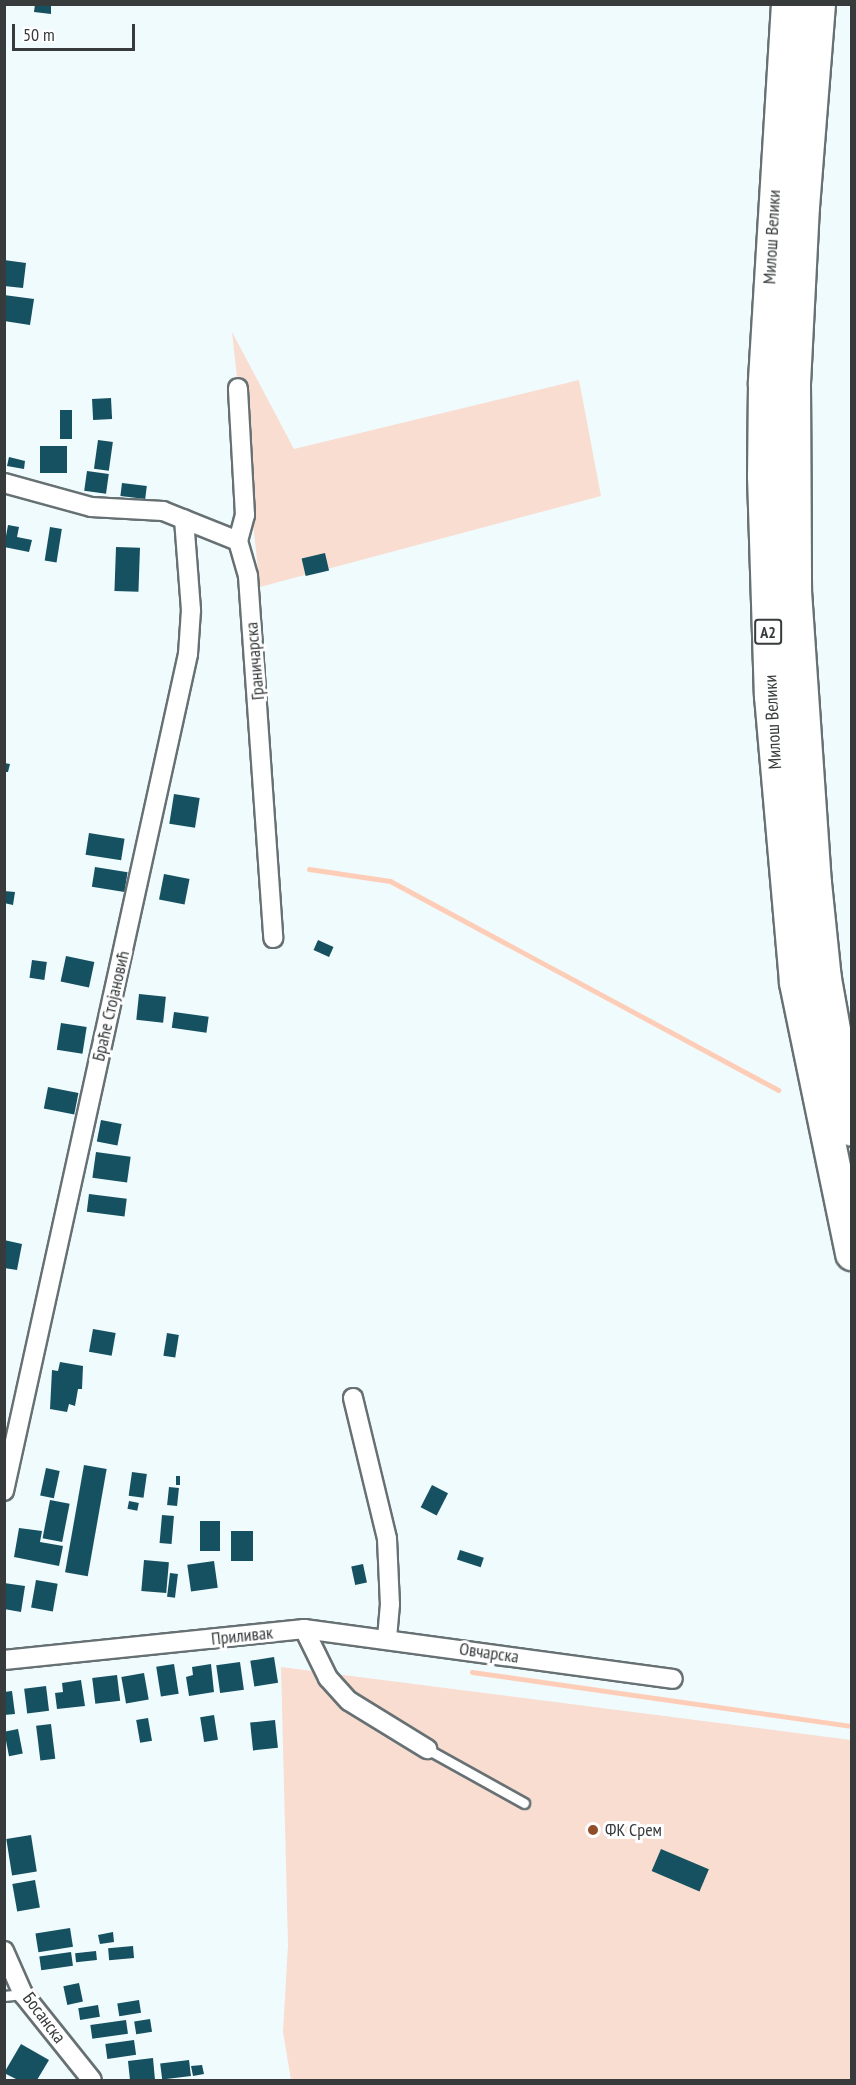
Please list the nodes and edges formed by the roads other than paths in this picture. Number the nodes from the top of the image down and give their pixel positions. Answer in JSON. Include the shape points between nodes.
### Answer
{"nodes":[{"id":1,"x":788,"y":4,"type":"edge"},
{"id":2,"x":819,"y":4,"type":"edge"},
{"id":3,"x":238,"y":388,"type":"dead end"},
{"id":4,"x":4,"y":483,"type":"edge"},
{"id":5,"x":184,"y":519,"type":"junction"},
{"id":6,"x":238,"y":541,"type":"junction"},
{"id":7,"x":273,"y":938,"type":"dead end"},
{"id":8,"x":852,"y":1130,"type":"edge"},
{"id":9,"x":852,"y":1254,"type":"edge"},
{"id":10,"x":353,"y":1398,"type":"dead end"},
{"id":11,"x":4,"y":1491,"type":"edge"},
{"id":12,"x":304,"y":1629,"type":"junction"},
{"id":13,"x":387,"y":1639,"type":"junction"},
{"id":14,"x":4,"y":1660,"type":"edge"},
{"id":15,"x":673,"y":1679,"type":"dead end"},
{"id":16,"x":427,"y":1749,"type":"joint"},
{"id":17,"x":524,"y":1803,"type":"dead end"},
{"id":18,"x":4,"y":1951,"type":"edge"},
{"id":19,"x":23,"y":1994,"type":"junction"},
{"id":20,"x":4,"y":1996,"type":"edge"},
{"id":21,"x":92,"y":2080,"type":"edge"}],
"edges":[{"from":1,"to":9,"type":"highway","name":"Милош Велики","number":"A2","via":[[765,384],[771,696],[796,982]]},
{"from":2,"to":8,"type":"highway","name":"Милош Велики","number":"A2","via":[[802,206],[795,373],[795,591],[825,979]]},
{"from":3,"to":6,"type":"street","name":"Граничарска","via":[[245,515]]},
{"from":4,"to":5,"type":"street","via":[[91,507],[163,510]]},
{"from":5,"to":6,"type":"street"},
{"from":5,"to":11,"type":"street","name":"Браће Стојановић","via":[[192,610],[188,654]]},
{"from":6,"to":7,"type":"street","name":"Граничарска","via":[[248,576]]},
{"from":10,"to":13,"type":"street","via":[[387,1539]]},
{"from":12,"to":13,"type":"street","name":"Овчарска"},
{"from":12,"to":14,"type":"street","name":"Приливак"},
{"from":12,"to":16,"type":"street","via":[[328,1678],[349,1701]]},
{"from":13,"to":15,"type":"street","name":"Овчарска"},
{"from":16,"to":17,"type":"lane"},
{"from":18,"to":19,"type":"street","name":"Босанска"},
{"from":19,"to":20,"type":"lane"},
{"from":19,"to":21,"type":"street","name":"Босанска"}]}
